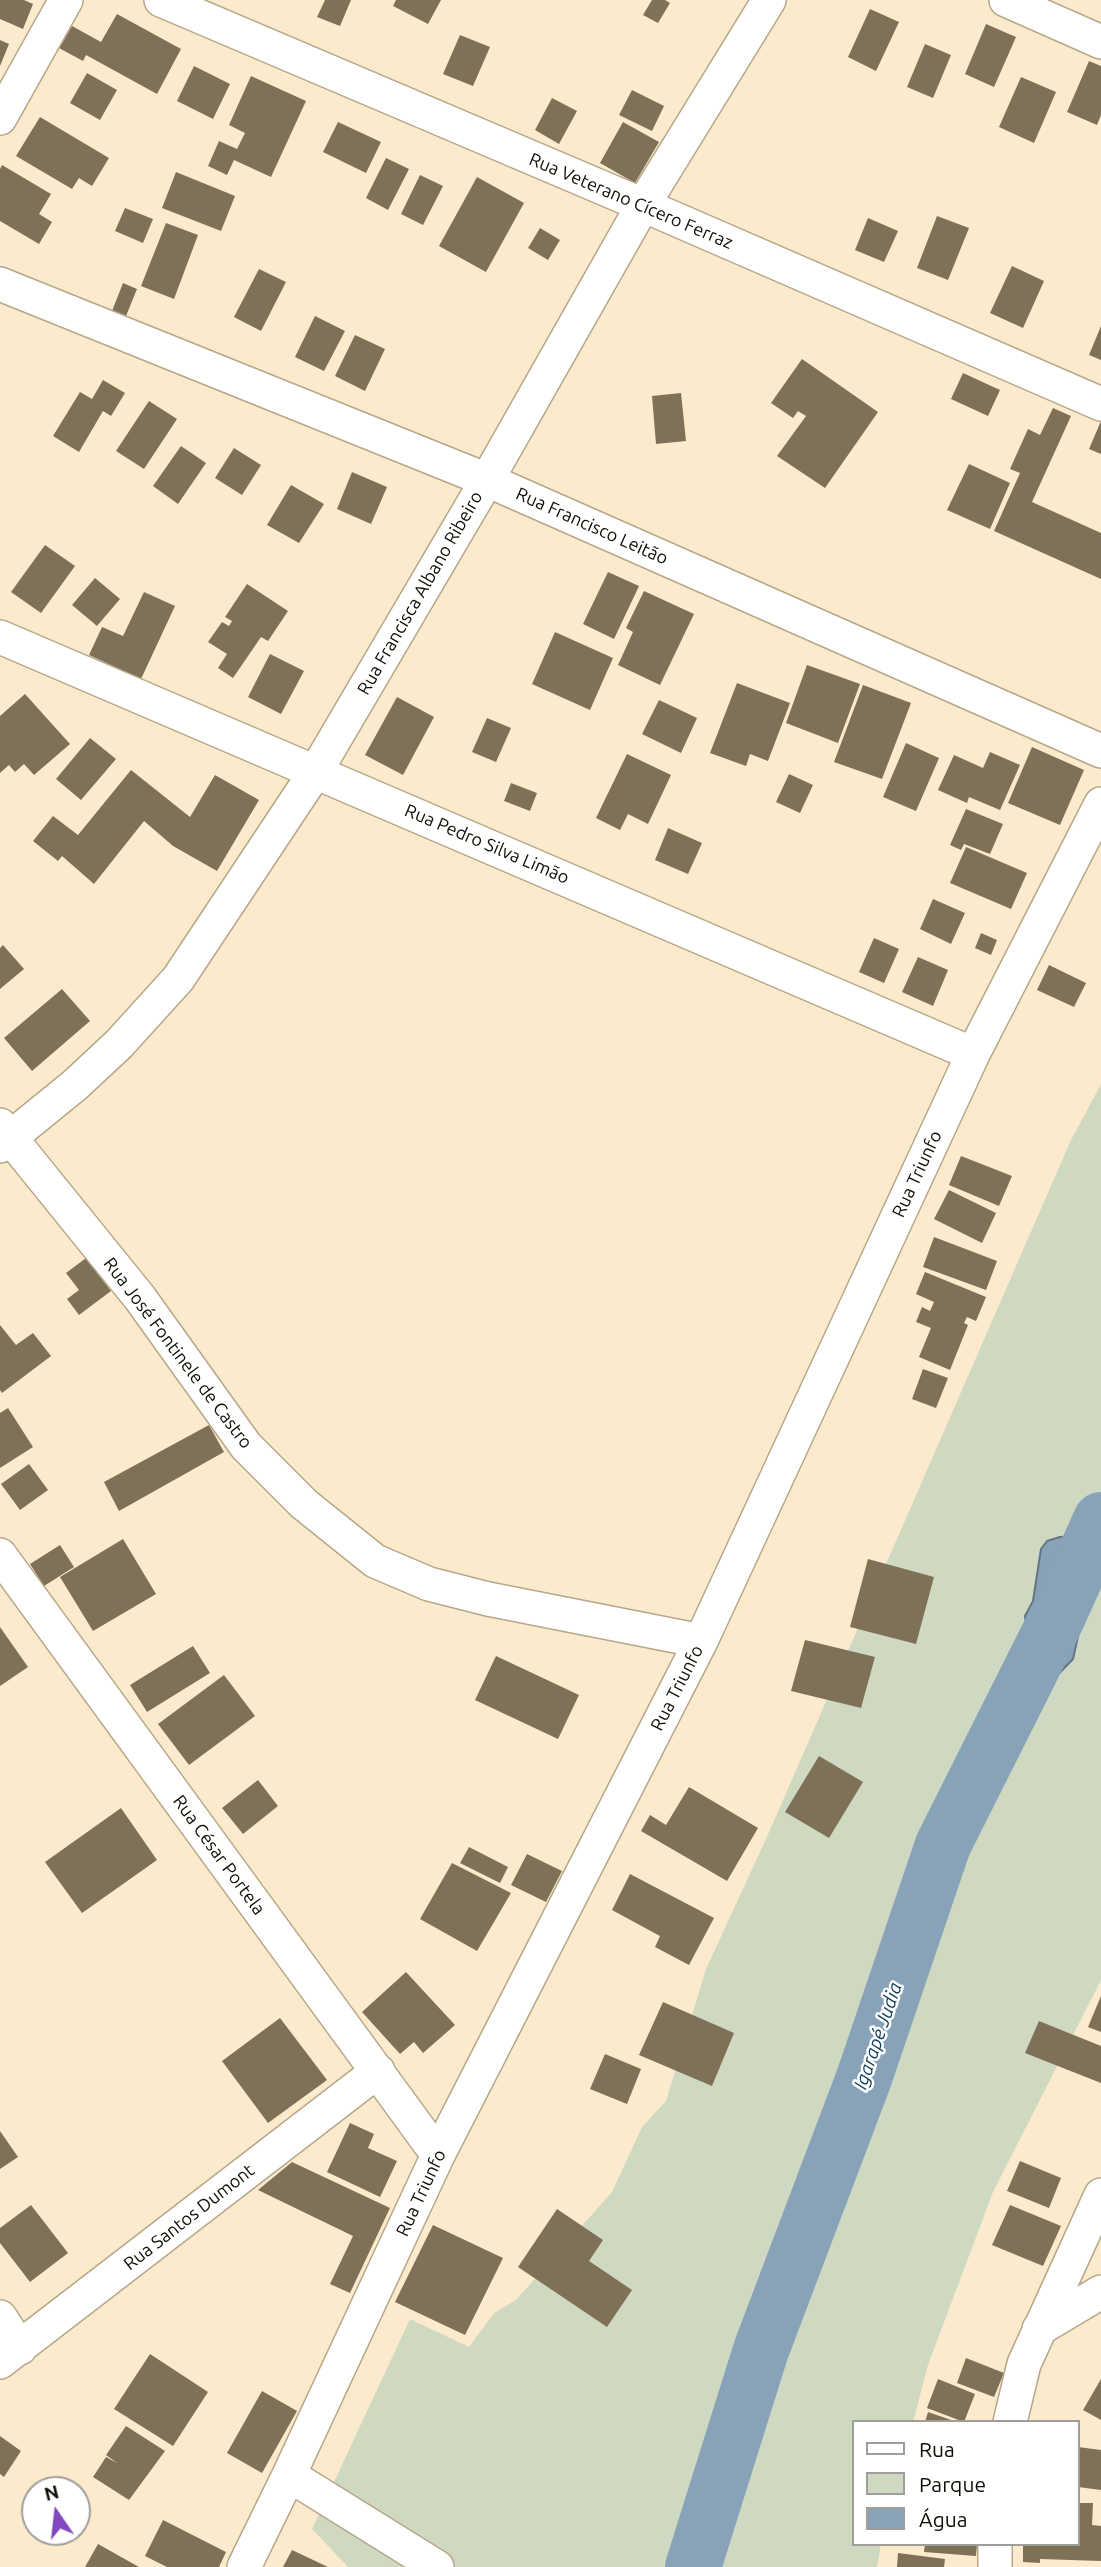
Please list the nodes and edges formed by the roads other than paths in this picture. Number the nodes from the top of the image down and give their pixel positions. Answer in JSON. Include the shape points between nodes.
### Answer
{"nodes":[{"id":1,"x":65,"y":0,"type":"edge"},
{"id":2,"x":161,"y":0,"type":"edge"},
{"id":3,"x":769,"y":0,"type":"edge"},
{"id":4,"x":1006,"y":0,"type":"edge"},
{"id":5,"x":1101,"y":42,"type":"edge"},
{"id":6,"x":0,"y":118,"type":"edge"},
{"id":7,"x":643,"y":205,"type":"junction"},
{"id":8,"x":0,"y":284,"type":"edge"},
{"id":9,"x":1101,"y":404,"type":"edge"},
{"id":10,"x":487,"y":480,"type":"junction"},
{"id":11,"x":0,"y":638,"type":"edge"},
{"id":12,"x":1101,"y":751,"type":"edge"},
{"id":13,"x":316,"y":771,"type":"junction"},
{"id":14,"x":1101,"y":804,"type":"edge"},
{"id":15,"x":973,"y":1054,"type":"junction"},
{"id":16,"x":3,"y":1137,"type":"edge"},
{"id":17,"x":0,"y":1555,"type":"edge"},
{"id":18,"x":701,"y":1641,"type":"junction"},
{"id":19,"x":378,"y":2071,"type":"junction"},
{"id":20,"x":438,"y":2155,"type":"junction"},
{"id":21,"x":1101,"y":2195,"type":"edge"},
{"id":22,"x":1101,"y":2292,"type":"edge"},
{"id":23,"x":0,"y":2317,"type":"edge"},
{"id":24,"x":1039,"y":2329,"type":"junction"},
{"id":25,"x":10,"y":2355,"type":"edge"},
{"id":26,"x":1010,"y":2420,"type":"edge"},
{"id":27,"x":289,"y":2475,"type":"junction"},
{"id":28,"x":995,"y":2546,"type":"edge"},
{"id":29,"x":244,"y":2567,"type":"edge"},
{"id":30,"x":437,"y":2567,"type":"edge"},
{"id":31,"x":995,"y":2567,"type":"edge"}],
"edges":[{"from":1,"to":6,"type":"street"},
{"from":2,"to":7,"type":"street","name":"Rua Veterano Cícero Ferraz"},
{"from":3,"to":7,"type":"street","name":"Rua Francisca Albano Ribeiro"},
{"from":4,"to":5,"type":"street"},
{"from":7,"to":9,"type":"street","name":"Rua Veterano Cícero Ferraz"},
{"from":7,"to":10,"type":"street","name":"Rua Francisca Albano Ribeiro"},
{"from":8,"to":10,"type":"street","name":"Rua Francisco Leitão"},
{"from":10,"to":12,"type":"street","name":"Rua Francisco Leitão"},
{"from":10,"to":13,"type":"street","name":"Rua Francisca Albano Ribeiro"},
{"from":11,"to":13,"type":"street","name":"Rua Pedro Silva Limão"},
{"from":13,"to":15,"type":"street","name":"Rua Pedro Silva Limão"},
{"from":13,"to":16,"type":"street","name":"Rua Francisca Albano Ribeiro","via":[[178,979],[75,1085]]},
{"from":14,"to":15,"type":"street","name":"Rua Triunfo"},
{"from":15,"to":18,"type":"street","name":"Rua Triunfo"},
{"from":16,"to":18,"type":"street","name":"Rua José Fontinele de Castro","via":[[140,1298],[246,1446],[304,1504],[375,1561],[429,1584],[488,1599]]},
{"from":17,"to":19,"type":"street","name":"Rua César Portela"},
{"from":18,"to":20,"type":"street","name":"Rua Triunfo"},
{"from":19,"to":20,"type":"street","name":"Rua César Portela"},
{"from":19,"to":25,"type":"street","name":"Rua Santos Dumont"},
{"from":20,"to":27,"type":"street","name":"Rua Triunfo"},
{"from":21,"to":24,"type":"street"},
{"from":22,"to":24,"type":"street"},
{"from":23,"to":25,"type":"street"},
{"from":24,"to":26,"type":"street","via":[[1024,2364]]},
{"from":27,"to":29,"type":"street","name":"Rua Triunfo"},
{"from":27,"to":30,"type":"street"},
{"from":28,"to":31,"type":"street"}]}
